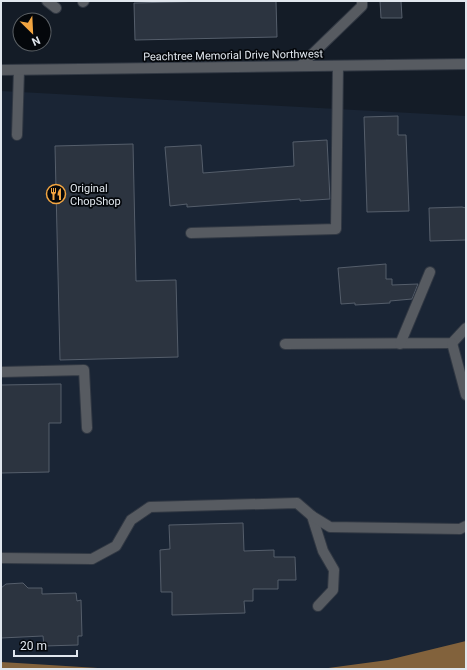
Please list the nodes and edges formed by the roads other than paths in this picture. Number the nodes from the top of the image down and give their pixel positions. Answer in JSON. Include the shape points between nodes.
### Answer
{"nodes":[{"id":1,"x":47,"y":1,"type":"edge"},
{"id":2,"x":362,"y":1,"type":"edge"},
{"id":3,"x":56,"y":8,"type":"dead end"},
{"id":4,"x":466,"y":64,"type":"edge"},
{"id":5,"x":300,"y":66,"type":"junction"},
{"id":6,"x":338,"y":66,"type":"junction"},
{"id":7,"x":1,"y":70,"type":"edge"},
{"id":8,"x":20,"y":70,"type":"junction"},
{"id":9,"x":17,"y":135,"type":"dead end"},
{"id":10,"x":191,"y":233,"type":"dead end"},
{"id":11,"x":430,"y":272,"type":"dead end"},
{"id":12,"x":466,"y":328,"type":"edge"},
{"id":13,"x":452,"y":343,"type":"junction"},
{"id":14,"x":285,"y":344,"type":"dead end"},
{"id":15,"x":400,"y":344,"type":"junction"},
{"id":16,"x":1,"y":372,"type":"edge"},
{"id":17,"x":466,"y":395,"type":"edge"},
{"id":18,"x":87,"y":428,"type":"dead end"},
{"id":19,"x":312,"y":516,"type":"junction"},
{"id":20,"x":466,"y":526,"type":"edge"},
{"id":21,"x":1,"y":558,"type":"edge"},
{"id":22,"x":318,"y":606,"type":"dead end"}],
"edges":[{"from":1,"to":3,"type":"street"},
{"from":2,"to":5,"type":"street","via":[[362,6]]},
{"from":4,"to":6,"type":"street","name":"Peachtree Memorial Drive Northwest"},
{"from":5,"to":6,"type":"street","name":"Peachtree Memorial Drive Northwest"},
{"from":5,"to":8,"type":"street","name":"Peachtree Memorial Drive Northwest"},
{"from":6,"to":10,"type":"street","via":[[336,229]]},
{"from":7,"to":8,"type":"street","name":"Peachtree Memorial Drive Northwest"},
{"from":8,"to":9,"type":"street"},
{"from":11,"to":15,"type":"street"},
{"from":12,"to":13,"type":"street"},
{"from":13,"to":15,"type":"street"},
{"from":13,"to":17,"type":"street"},
{"from":14,"to":15,"type":"street"},
{"from":16,"to":18,"type":"street","via":[[84,370]]},
{"from":19,"to":20,"type":"street","via":[[330,527],[460,529]]},
{"from":19,"to":21,"type":"street","via":[[297,503],[150,507],[131,520],[116,546],[92,559]]},
{"from":19,"to":22,"type":"street","via":[[323,551],[334,570],[333,590]]}]}
